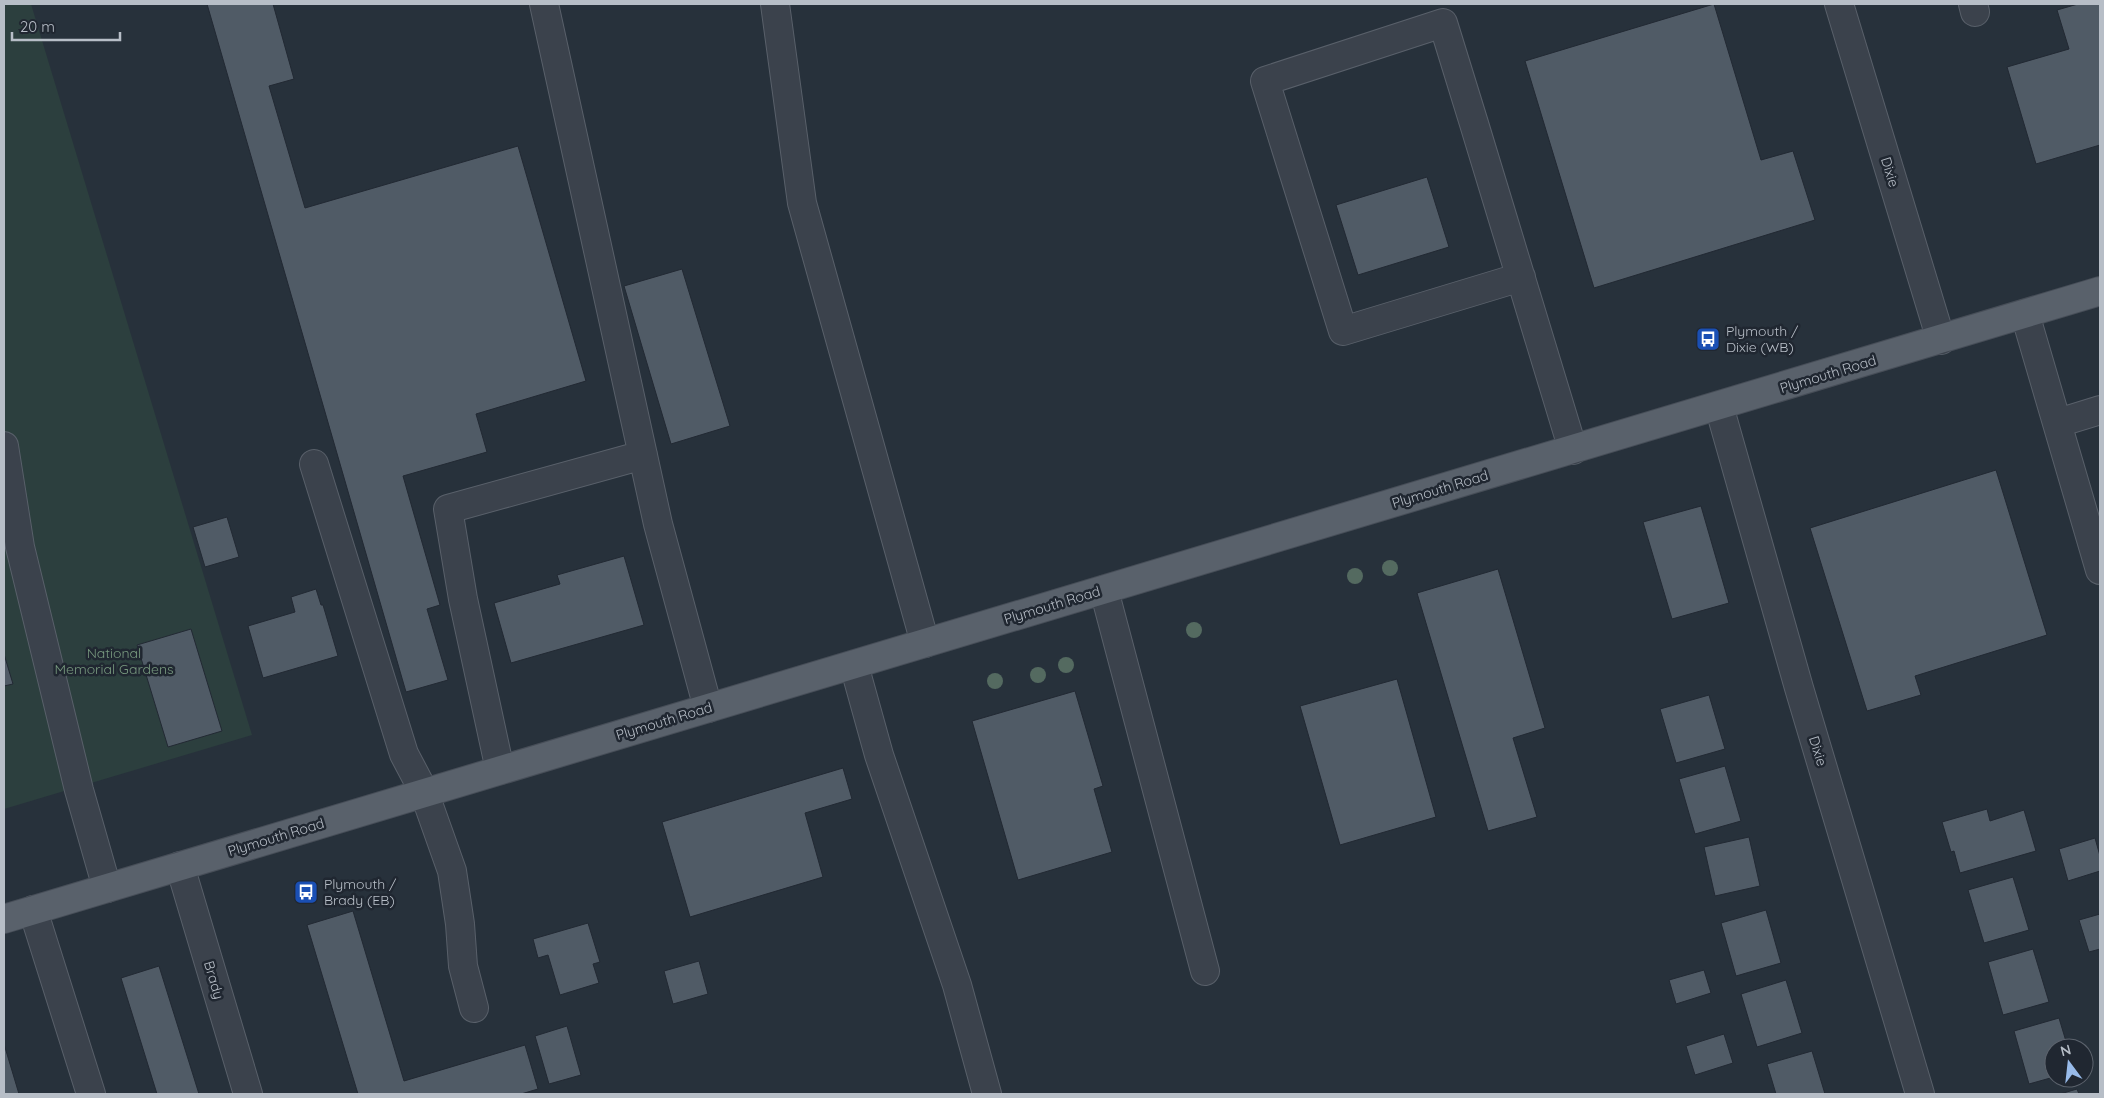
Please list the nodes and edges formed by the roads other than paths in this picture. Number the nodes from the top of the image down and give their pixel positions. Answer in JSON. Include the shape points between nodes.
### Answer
{"nodes":[{"id":1,"x":544,"y":4,"type":"edge"},
{"id":2,"x":775,"y":4,"type":"edge"},
{"id":3,"x":1839,"y":4,"type":"edge"},
{"id":4,"x":1521,"y":277,"type":"junction"},
{"id":5,"x":2100,"y":292,"type":"edge"},
{"id":6,"x":2025,"y":314,"type":"junction"},
{"id":7,"x":1941,"y":340,"type":"junction"},
{"id":8,"x":1719,"y":406,"type":"junction"},
{"id":9,"x":2100,"y":410,"type":"edge"},
{"id":10,"x":2058,"y":423,"type":"junction"},
{"id":11,"x":4,"y":446,"type":"edge"},
{"id":12,"x":1573,"y":450,"type":"junction"},
{"id":13,"x":643,"y":455,"type":"junction"},
{"id":14,"x":314,"y":464,"type":"dead end"},
{"id":15,"x":12,"y":549,"type":"edge"},
{"id":16,"x":2100,"y":570,"type":"edge"},
{"id":17,"x":1104,"y":590,"type":"junction"},
{"id":18,"x":925,"y":643,"type":"junction"},
{"id":19,"x":854,"y":665,"type":"junction"},
{"id":20,"x":708,"y":708,"type":"junction"},
{"id":21,"x":500,"y":770,"type":"junction"},
{"id":22,"x":424,"y":792,"type":"junction"},
{"id":23,"x":180,"y":866,"type":"junction"},
{"id":24,"x":107,"y":888,"type":"junction"},
{"id":25,"x":33,"y":910,"type":"junction"},
{"id":26,"x":4,"y":919,"type":"edge"},
{"id":27,"x":1205,"y":971,"type":"dead end"},
{"id":28,"x":474,"y":1008,"type":"dead end"},
{"id":29,"x":91,"y":1094,"type":"edge"},
{"id":30,"x":248,"y":1094,"type":"edge"},
{"id":31,"x":987,"y":1094,"type":"edge"},
{"id":32,"x":1920,"y":1094,"type":"edge"}],
"edges":[{"from":1,"to":13,"type":"street"},
{"from":2,"to":18,"type":"street","via":[[802,203]]},
{"from":3,"to":7,"type":"street","name":"Dixie"},
{"from":4,"to":4,"type":"street","via":[[1443,23],[1265,81],[1343,332]]},
{"from":4,"to":12,"type":"street"},
{"from":5,"to":6,"type":"main road","name":"Plymouth Road"},
{"from":6,"to":7,"type":"main road","name":"Plymouth Road"},
{"from":6,"to":10,"type":"street"},
{"from":7,"to":8,"type":"main road","name":"Plymouth Road"},
{"from":8,"to":12,"type":"main road","name":"Plymouth Road"},
{"from":8,"to":32,"type":"street","name":"Dixie"},
{"from":9,"to":10,"type":"street"},
{"from":10,"to":16,"type":"street"},
{"from":11,"to":15,"type":"street"},
{"from":12,"to":17,"type":"main road","name":"Plymouth Road"},
{"from":13,"to":20,"type":"street","via":[[658,524]]},
{"from":13,"to":21,"type":"street","via":[[448,509],[463,599]]},
{"from":14,"to":22,"type":"street","via":[[404,754]]},
{"from":15,"to":24,"type":"street"},
{"from":17,"to":18,"type":"main road","name":"Plymouth Road"},
{"from":17,"to":27,"type":"street"},
{"from":18,"to":19,"type":"main road","name":"Plymouth Road"},
{"from":19,"to":20,"type":"main road","name":"Plymouth Road"},
{"from":19,"to":31,"type":"street","via":[[880,755],[957,985]]},
{"from":20,"to":21,"type":"main road","name":"Plymouth Road"},
{"from":21,"to":22,"type":"main road","name":"Plymouth Road"},
{"from":22,"to":23,"type":"main road","name":"Plymouth Road"},
{"from":22,"to":28,"type":"street","via":[[452,871],[463,966]]},
{"from":23,"to":24,"type":"main road","name":"Plymouth Road"},
{"from":23,"to":30,"type":"street","name":"Brady"},
{"from":24,"to":25,"type":"main road","name":"Plymouth Road"},
{"from":25,"to":26,"type":"main road","name":"Plymouth Road"},
{"from":25,"to":29,"type":"street"}]}
